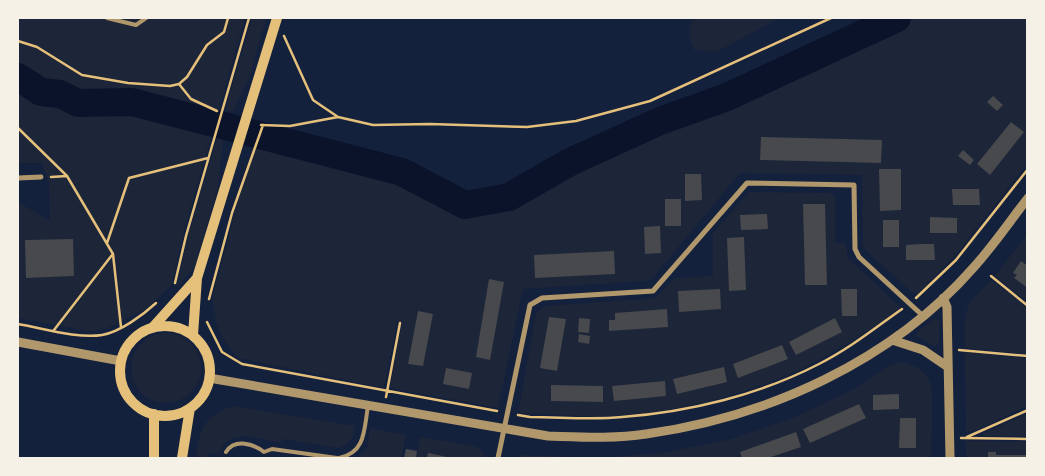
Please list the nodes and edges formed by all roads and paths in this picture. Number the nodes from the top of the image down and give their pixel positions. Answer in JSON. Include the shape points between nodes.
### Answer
{"nodes":[{"id":1,"x":107,"y":18,"type":"edge"},
{"id":2,"x":146,"y":18,"type":"edge"},
{"id":3,"x":228,"y":18,"type":"edge"},
{"id":4,"x":249,"y":18,"type":"edge"},
{"id":5,"x":277,"y":18,"type":"edge"},
{"id":6,"x":832,"y":18,"type":"edge"},
{"id":7,"x":18,"y":41,"type":"edge"},
{"id":8,"x":179,"y":84,"type":"junction"},
{"id":9,"x":217,"y":111,"type":"dead end"},
{"id":10,"x":338,"y":117,"type":"junction"},
{"id":11,"x":18,"y":128,"type":"edge"},
{"id":12,"x":208,"y":158,"type":"junction"},
{"id":13,"x":1028,"y":169,"type":"edge"},
{"id":14,"x":67,"y":176,"type":"junction"},
{"id":15,"x":41,"y":177,"type":"joint"},
{"id":16,"x":18,"y":178,"type":"edge"},
{"id":17,"x":1028,"y":198,"type":"edge"},
{"id":18,"x":107,"y":244,"type":"junction"},
{"id":19,"x":113,"y":254,"type":"junction"},
{"id":20,"x":991,"y":276,"type":"dead end"},
{"id":21,"x":197,"y":278,"type":"junction"},
{"id":22,"x":174,"y":286,"type":"dead end"},
{"id":23,"x":161,"y":298,"type":"dead end"},
{"id":24,"x":943,"y":298,"type":"junction"},
{"id":25,"x":208,"y":301,"type":"dead end"},
{"id":26,"x":910,"y":304,"type":"junction"},
{"id":27,"x":1028,"y":306,"type":"edge"},
{"id":28,"x":922,"y":315,"type":"junction"},
{"id":29,"x":207,"y":316,"type":"dead end"},
{"id":30,"x":400,"y":322,"type":"dead end"},
{"id":31,"x":18,"y":324,"type":"edge"},
{"id":32,"x":121,"y":327,"type":"junction"},
{"id":33,"x":153,"y":327,"type":"junction"},
{"id":34,"x":54,"y":330,"type":"junction"},
{"id":35,"x":193,"y":336,"type":"junction"},
{"id":36,"x":892,"y":340,"type":"junction"},
{"id":37,"x":18,"y":342,"type":"edge"},
{"id":38,"x":948,"y":349,"type":"junction"},
{"id":39,"x":1028,"y":356,"type":"edge"},
{"id":40,"x":121,"y":361,"type":"junction"},
{"id":41,"x":948,"y":367,"type":"junction"},
{"id":42,"x":210,"y":378,"type":"junction"},
{"id":43,"x":387,"y":391,"type":"junction"},
{"id":44,"x":368,"y":406,"type":"junction"},
{"id":45,"x":190,"y":408,"type":"junction"},
{"id":46,"x":383,"y":409,"type":"junction"},
{"id":47,"x":1028,"y":410,"type":"edge"},
{"id":48,"x":508,"y":413,"type":"junction"},
{"id":49,"x":154,"y":414,"type":"junction"},
{"id":50,"x":504,"y":430,"type":"junction"},
{"id":51,"x":950,"y":438,"type":"junction"},
{"id":52,"x":966,"y":438,"type":"junction"},
{"id":53,"x":1028,"y":439,"type":"edge"},
{"id":54,"x":226,"y":452,"type":"dead end"},
{"id":55,"x":154,"y":458,"type":"edge"},
{"id":56,"x":182,"y":458,"type":"edge"},
{"id":57,"x":338,"y":458,"type":"edge"},
{"id":58,"x":498,"y":458,"type":"edge"},
{"id":59,"x":950,"y":458,"type":"edge"}],
"edges":[{"from":1,"to":2,"type":"lane","via":[[136,26]]},
{"from":3,"to":8,"type":"path","via":[[224,32],[207,45]]},
{"from":4,"to":12,"type":"path"},
{"from":5,"to":10,"type":"path","via":[[313,100]]},
{"from":5,"to":21,"type":"main road"},
{"from":6,"to":10,"type":"path","via":[[650,101],[576,120],[527,127],[473,127],[373,125]]},
{"from":7,"to":8,"type":"path","via":[[37,47],[82,75],[170,86]]},
{"from":8,"to":9,"type":"path","via":[[191,99]]},
{"from":10,"to":25,"type":"path","via":[[290,126],[262,125],[232,213]]},
{"from":11,"to":14,"type":"path"},
{"from":12,"to":18,"type":"path","via":[[129,178]]},
{"from":12,"to":22,"type":"path"},
{"from":13,"to":26,"type":"path","via":[[956,260]]},
{"from":14,"to":15,"type":"path"},
{"from":14,"to":18,"type":"path"},
{"from":15,"to":16,"type":"street"},
{"from":17,"to":24,"type":"street","via":[[974,268]]},
{"from":18,"to":19,"type":"path"},
{"from":19,"to":32,"type":"path"},
{"from":19,"to":34,"type":"path"},
{"from":20,"to":27,"type":"path"},
{"from":21,"to":33,"type":"main road"},
{"from":21,"to":35,"type":"main road"},
{"from":23,"to":32,"type":"path"},
{"from":24,"to":28,"type":"street"},
{"from":24,"to":38,"type":"street","via":[[947,307]]},
{"from":26,"to":28,"type":"street"},
{"from":26,"to":48,"type":"path","via":[[819,364],[754,391],[694,408],[621,418],[530,417]]},
{"from":26,"to":48,"type":"street","via":[[859,257],[855,249],[854,185],[747,183],[652,291],[542,298],[530,304]]},
{"from":28,"to":36,"type":"street"},
{"from":29,"to":43,"type":"path","via":[[206,323],[222,352],[242,364]]},
{"from":30,"to":43,"type":"path"},
{"from":31,"to":34,"type":"path"},
{"from":32,"to":34,"type":"path","via":[[104,335],[88,336]]},
{"from":33,"to":35,"type":"main road","via":[[181,329]]},
{"from":33,"to":40,"type":"main road","via":[[136,336]]},
{"from":35,"to":42,"type":"main road","via":[[207,355]]},
{"from":36,"to":41,"type":"street","via":[[923,350]]},
{"from":36,"to":50,"type":"street","via":[[843,371],[793,394],[747,412],[696,426],[595,438]]},
{"from":37,"to":40,"type":"street"},
{"from":38,"to":39,"type":"path"},
{"from":38,"to":41,"type":"street"},
{"from":40,"to":49,"type":"main road","via":[[121,378],[127,394],[138,407]]},
{"from":41,"to":51,"type":"street"},
{"from":42,"to":44,"type":"street"},
{"from":42,"to":45,"type":"main road","via":[[199,400]]},
{"from":43,"to":46,"type":"path"},
{"from":43,"to":48,"type":"path"},
{"from":44,"to":46,"type":"street"},
{"from":44,"to":57,"type":"lane","via":[[362,444],[348,457]]},
{"from":45,"to":49,"type":"main road","via":[[166,416]]},
{"from":45,"to":56,"type":"main road"},
{"from":46,"to":50,"type":"street"},
{"from":47,"to":52,"type":"path"},
{"from":48,"to":50,"type":"street"},
{"from":49,"to":55,"type":"main road"},
{"from":50,"to":58,"type":"street"},
{"from":51,"to":52,"type":"path"},
{"from":51,"to":59,"type":"street"},
{"from":52,"to":53,"type":"path"},
{"from":54,"to":57,"type":"lane","via":[[238,443],[256,446],[264,452],[272,449]]}]}
